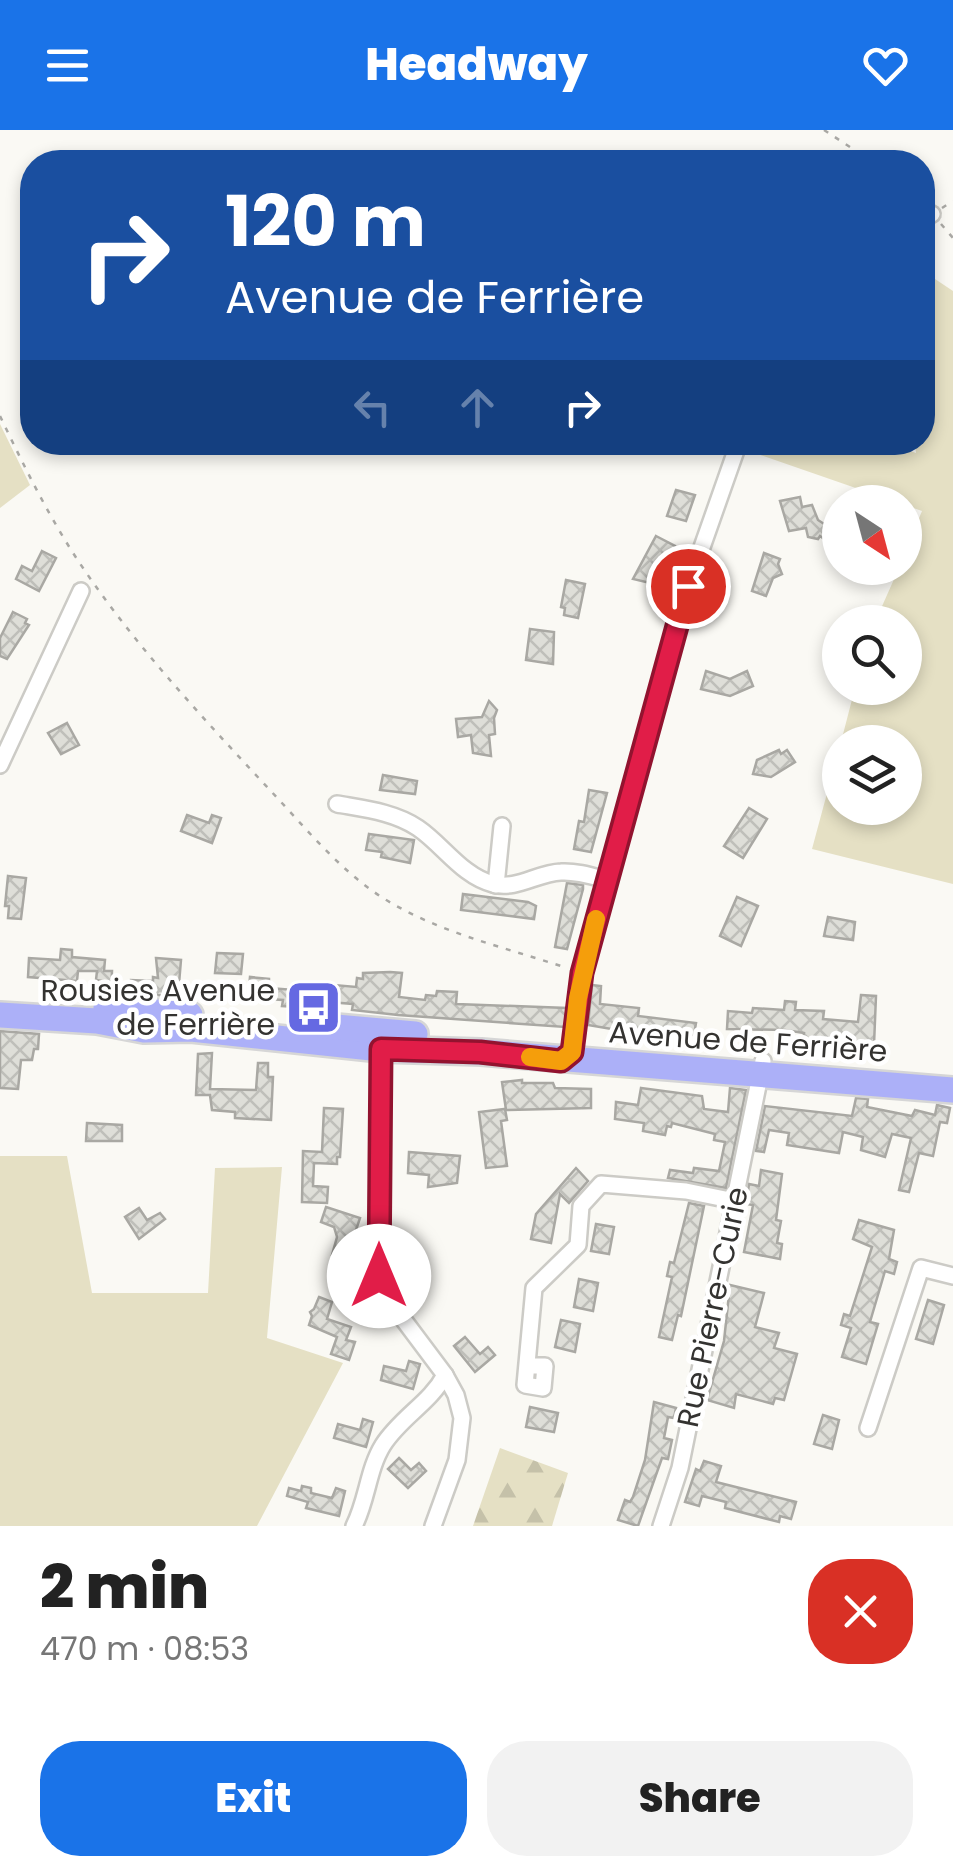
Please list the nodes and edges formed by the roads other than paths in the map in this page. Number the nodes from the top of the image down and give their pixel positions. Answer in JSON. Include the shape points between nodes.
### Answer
{"nodes":[{"id":1,"x":735,"y":455,"type":"edge"},
{"id":2,"x":81,"y":590,"type":"dead end"},
{"id":3,"x":0,"y":765,"type":"edge"},
{"id":4,"x":336,"y":804,"type":"dead end"},
{"id":5,"x":502,"y":826,"type":"dead end"},
{"id":6,"x":607,"y":880,"type":"junction"},
{"id":7,"x":496,"y":885,"type":"junction"},
{"id":8,"x":0,"y":1000,"type":"edge"},
{"id":9,"x":0,"y":1015,"type":"edge"},
{"id":10,"x":380,"y":1038,"type":"junction"},
{"id":11,"x":574,"y":1056,"type":"junction"},
{"id":12,"x":761,"y":1074,"type":"junction"},
{"id":13,"x":953,"y":1076,"type":"edge"},
{"id":14,"x":953,"y":1090,"type":"edge"},
{"id":15,"x":735,"y":1202,"type":"junction"},
{"id":16,"x":953,"y":1276,"type":"edge"},
{"id":17,"x":527,"y":1366,"type":"dead end"},
{"id":18,"x":445,"y":1375,"type":"junction"},
{"id":19,"x":868,"y":1428,"type":"dead end"},
{"id":20,"x":354,"y":1526,"type":"edge"},
{"id":21,"x":433,"y":1526,"type":"edge"},
{"id":22,"x":661,"y":1526,"type":"edge"}],
"edges":[{"from":1,"to":6,"type":"street","via":[[688,586]]},
{"from":2,"to":3,"type":"street"},
{"from":4,"to":7,"type":"street","via":[[404,820]]},
{"from":5,"to":7,"type":"street"},
{"from":6,"to":7,"type":"street","via":[[560,872]]},
{"from":6,"to":11,"type":"street","via":[[582,973]]},
{"from":8,"to":10,"type":"main road","name":"Avenue de Ferrière"},
{"from":9,"to":10,"type":"main road","name":"Avenue de Ferrière","via":[[144,1030]]},
{"from":10,"to":11,"type":"main road","name":"Avenue de Ferrière"},
{"from":10,"to":18,"type":"street","via":[[379,1276]]},
{"from":11,"to":12,"type":"main road","name":"Avenue de Ferrière"},
{"from":12,"to":13,"type":"main road","name":"Avenue de Ferrière"},
{"from":12,"to":14,"type":"main road","name":"Avenue de Ferrière"},
{"from":12,"to":15,"type":"street","name":"Rue Pierre-Curie"},
{"from":15,"to":17,"type":"street","via":[[602,1184],[581,1206],[578,1245],[534,1288]]},
{"from":15,"to":22,"type":"street","name":"Rue Pierre-Curie","via":[[680,1468]]},
{"from":16,"to":19,"type":"street","via":[[920,1268]]},
{"from":18,"to":20,"type":"street","via":[[381,1448]]},
{"from":18,"to":21,"type":"street","via":[[462,1418],[457,1460]]}]}
